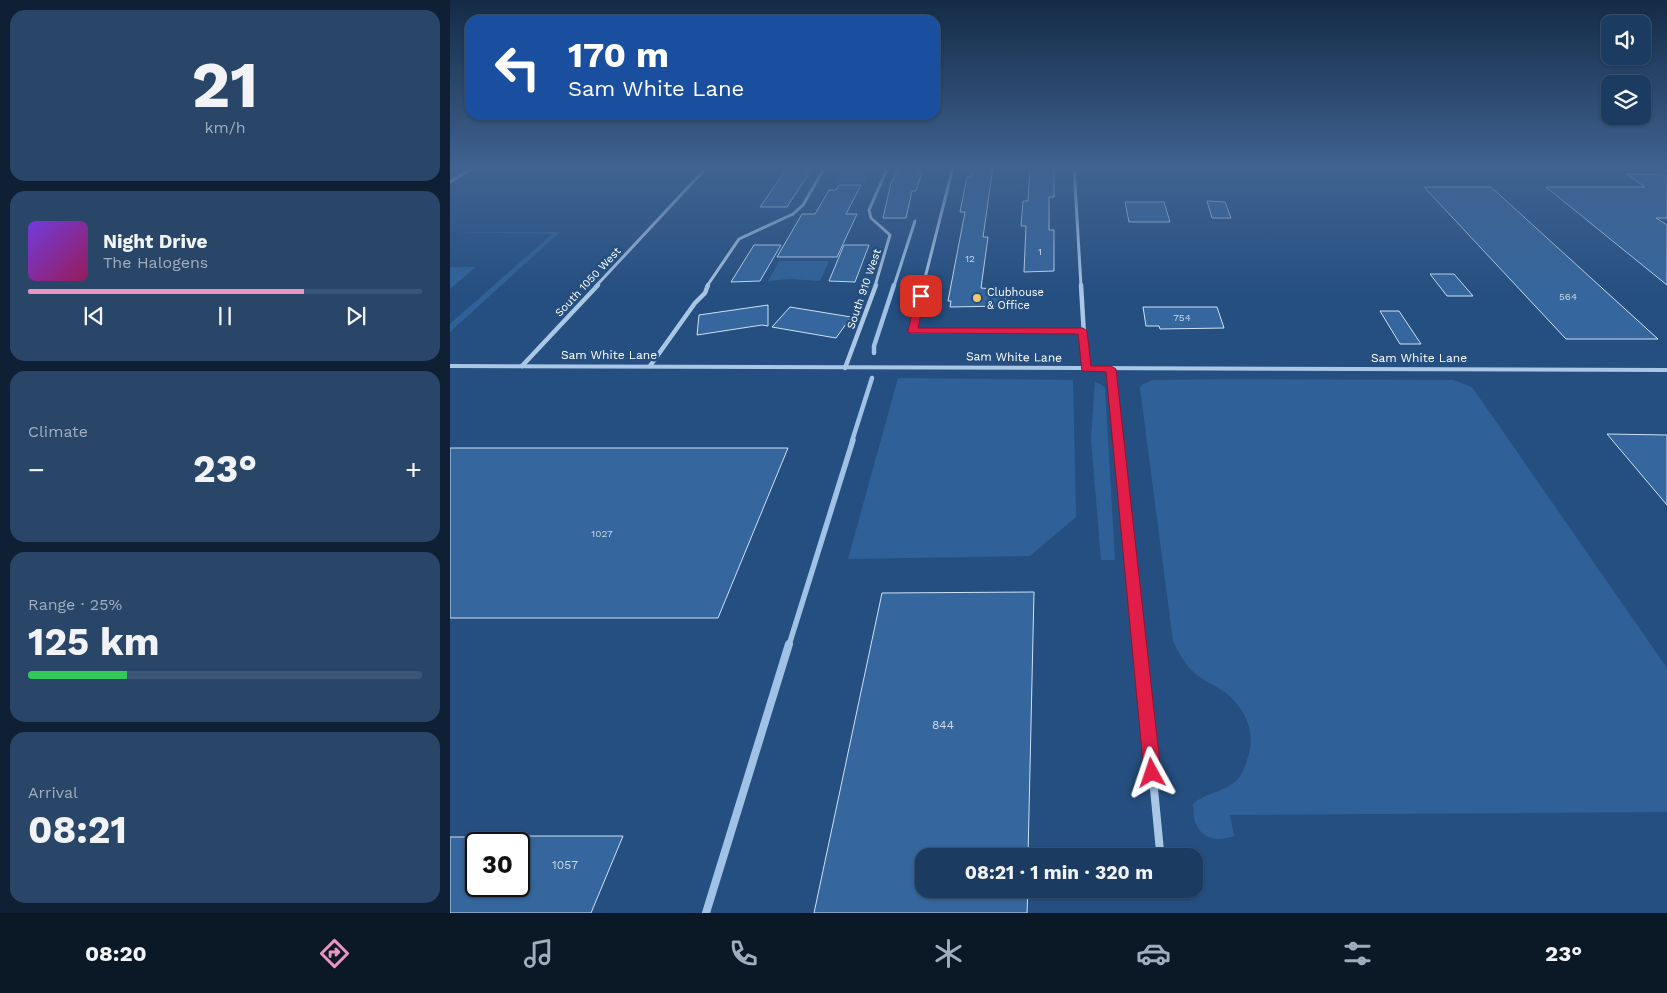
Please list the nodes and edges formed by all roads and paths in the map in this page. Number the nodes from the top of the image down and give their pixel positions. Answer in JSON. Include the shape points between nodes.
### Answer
{"nodes":[{"id":1,"x":667,"y":210,"type":"edge"},
{"id":2,"x":798,"y":210,"type":"edge"},
{"id":3,"x":869,"y":210,"type":"edge"},
{"id":4,"x":942,"y":210,"type":"edge"},
{"id":5,"x":1076,"y":210,"type":"edge"},
{"id":6,"x":1083,"y":331,"type":"junction"},
{"id":7,"x":450,"y":366,"type":"edge"},
{"id":8,"x":522,"y":366,"type":"junction"},
{"id":9,"x":650,"y":366,"type":"junction"},
{"id":10,"x":845,"y":368,"type":"junction"},
{"id":11,"x":1086,"y":369,"type":"junction"},
{"id":12,"x":1111,"y":369,"type":"junction"},
{"id":13,"x":1667,"y":370,"type":"edge"},
{"id":14,"x":1160,"y":848,"type":"edge"}],
"edges":[{"from":1,"to":8,"type":"street","name":"South 1050 West"},
{"from":2,"to":9,"type":"street","via":[[740,239],[709,282],[705,293]]},
{"from":3,"to":10,"type":"street","name":"South 910 West","via":[[871,218],[890,239]]},
{"from":4,"to":6,"type":"street","via":[[912,331]]},
{"from":5,"to":6,"type":"street"},
{"from":6,"to":11,"type":"street"},
{"from":7,"to":8,"type":"street","name":"Sam White Lane"},
{"from":8,"to":9,"type":"street","name":"Sam White Lane"},
{"from":9,"to":10,"type":"street","name":"Sam White Lane"},
{"from":10,"to":11,"type":"street","name":"Sam White Lane"},
{"from":11,"to":12,"type":"street","name":"Sam White Lane"},
{"from":12,"to":13,"type":"street","name":"Sam White Lane"},
{"from":12,"to":14,"type":"street"}]}
